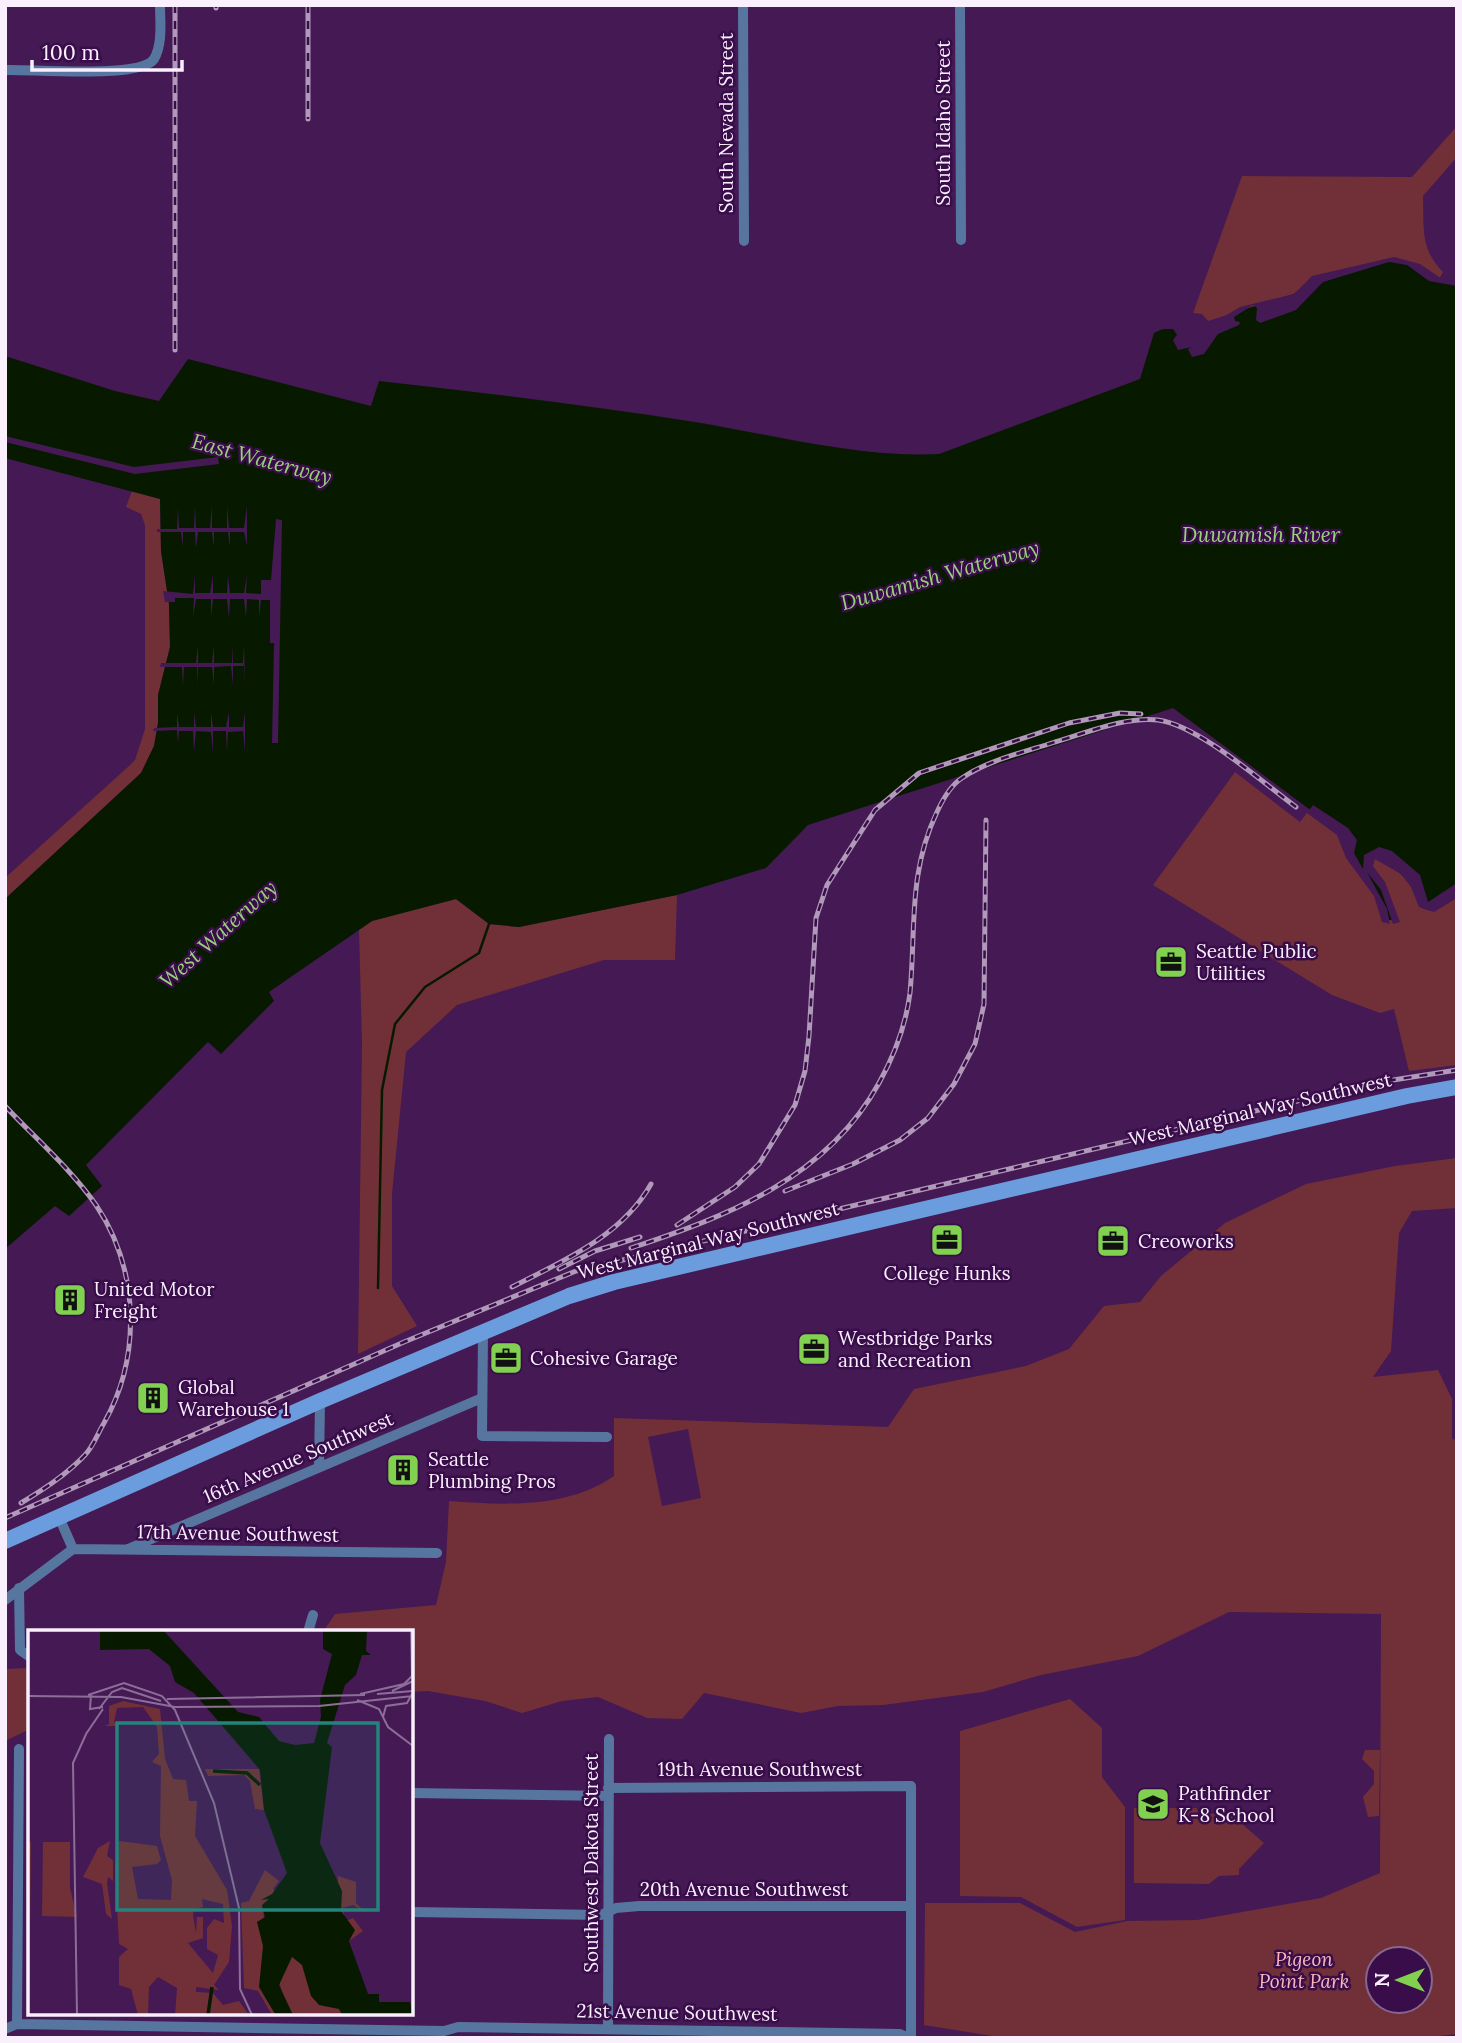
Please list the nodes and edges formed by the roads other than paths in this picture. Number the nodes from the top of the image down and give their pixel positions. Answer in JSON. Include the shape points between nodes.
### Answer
{"nodes":[{"id":1,"x":160,"y":5,"type":"edge"},
{"id":2,"x":743,"y":5,"type":"edge"},
{"id":3,"x":960,"y":5,"type":"edge"},
{"id":4,"x":5,"y":70,"type":"edge"},
{"id":5,"x":744,"y":240,"type":"dead end"},
{"id":6,"x":961,"y":240,"type":"dead end"},
{"id":7,"x":1457,"y":1087,"type":"edge"},
{"id":8,"x":483,"y":1332,"type":"junction"},
{"id":9,"x":482,"y":1398,"type":"junction"},
{"id":10,"x":320,"y":1401,"type":"junction"},
{"id":11,"x":607,"y":1437,"type":"dead end"},
{"id":12,"x":319,"y":1467,"type":"junction"},
{"id":13,"x":59,"y":1517,"type":"junction"},
{"id":14,"x":5,"y":1541,"type":"edge"},
{"id":15,"x":73,"y":1549,"type":"junction"},
{"id":16,"x":128,"y":1549,"type":"junction"},
{"id":17,"x":437,"y":1553,"type":"dead end"},
{"id":18,"x":19,"y":1588,"type":"junction"},
{"id":19,"x":5,"y":1600,"type":"edge"},
{"id":20,"x":313,"y":1615,"type":"dead end"},
{"id":21,"x":309,"y":1630,"type":"edge"},
{"id":22,"x":26,"y":1656,"type":"edge"},
{"id":23,"x":609,"y":1739,"type":"dead end"},
{"id":24,"x":19,"y":1749,"type":"dead end"},
{"id":25,"x":24,"y":1787,"type":"edge"},
{"id":26,"x":609,"y":1792,"type":"junction"},
{"id":27,"x":413,"y":1793,"type":"edge"},
{"id":28,"x":5,"y":1815,"type":"edge"},
{"id":29,"x":19,"y":1815,"type":"junction"},
{"id":30,"x":911,"y":1906,"type":"junction"},
{"id":31,"x":24,"y":1909,"type":"edge"},
{"id":32,"x":413,"y":1912,"type":"edge"},
{"id":33,"x":609,"y":1912,"type":"junction"},
{"id":34,"x":5,"y":1923,"type":"edge"},
{"id":35,"x":18,"y":1924,"type":"junction"},
{"id":36,"x":18,"y":2024,"type":"junction"},
{"id":37,"x":608,"y":2028,"type":"junction"},
{"id":38,"x":5,"y":2029,"type":"edge"},
{"id":39,"x":444,"y":2031,"type":"junction"},
{"id":40,"x":314,"y":2033,"type":"edge"},
{"id":41,"x":459,"y":2038,"type":"edge"},
{"id":42,"x":910,"y":2038,"type":"edge"}],
"edges":[{"from":1,"to":4,"type":"street","via":[[159,45],[147,65],[121,70]]},
{"from":2,"to":5,"type":"street","name":"South Nevada Street"},
{"from":3,"to":6,"type":"street","name":"South Idaho Street"},
{"from":7,"to":8,"type":"main road","name":"West Marginal Way Southwest","via":[[624,1279]]},
{"from":8,"to":9,"type":"street"},
{"from":8,"to":10,"type":"main road","name":"West Marginal Way Southwest"},
{"from":9,"to":11,"type":"street","via":[[482,1436]]},
{"from":9,"to":12,"type":"street","name":"16th Avenue Southwest"},
{"from":10,"to":12,"type":"street"},
{"from":10,"to":13,"type":"main road","name":"West Marginal Way Southwest"},
{"from":12,"to":16,"type":"street","name":"16th Avenue Southwest"},
{"from":13,"to":14,"type":"main road","name":"West Marginal Way Southwest"},
{"from":13,"to":15,"type":"street"},
{"from":15,"to":16,"type":"street","name":"17th Avenue Southwest"},
{"from":15,"to":18,"type":"street"},
{"from":16,"to":17,"type":"street","name":"17th Avenue Southwest"},
{"from":18,"to":19,"type":"street"},
{"from":18,"to":22,"type":"street"},
{"from":20,"to":21,"type":"street"},
{"from":23,"to":26,"type":"street","name":"Southwest Dakota Street"},
{"from":24,"to":25,"type":"street"},
{"from":25,"to":29,"type":"street"},
{"from":26,"to":27,"type":"street","name":"19th Avenue Southwest"},
{"from":26,"to":30,"type":"street","name":"19th Avenue Southwest","via":[[911,1786]]},
{"from":26,"to":33,"type":"street","name":"Southwest Dakota Street"},
{"from":28,"to":29,"type":"street"},
{"from":29,"to":31,"type":"street"},
{"from":30,"to":33,"type":"street","name":"20th Avenue Southwest","via":[[639,1906]]},
{"from":30,"to":42,"type":"street"},
{"from":31,"to":35,"type":"street"},
{"from":32,"to":33,"type":"street","name":"20th Avenue Southwest"},
{"from":33,"to":37,"type":"street","name":"Southwest Dakota Street"},
{"from":34,"to":35,"type":"street"},
{"from":35,"to":36,"type":"street"},
{"from":36,"to":38,"type":"street","name":"21st Avenue Southwest"},
{"from":36,"to":40,"type":"street","name":"21st Avenue Southwest"},
{"from":37,"to":39,"type":"street","name":"21st Avenue Southwest","via":[[458,2027]]},
{"from":37,"to":42,"type":"street","name":"21st Avenue Southwest","via":[[818,2031]]},
{"from":39,"to":40,"type":"street","name":"21st Avenue Southwest"},
{"from":39,"to":41,"type":"street","name":"21st Avenue Southwest"}]}
